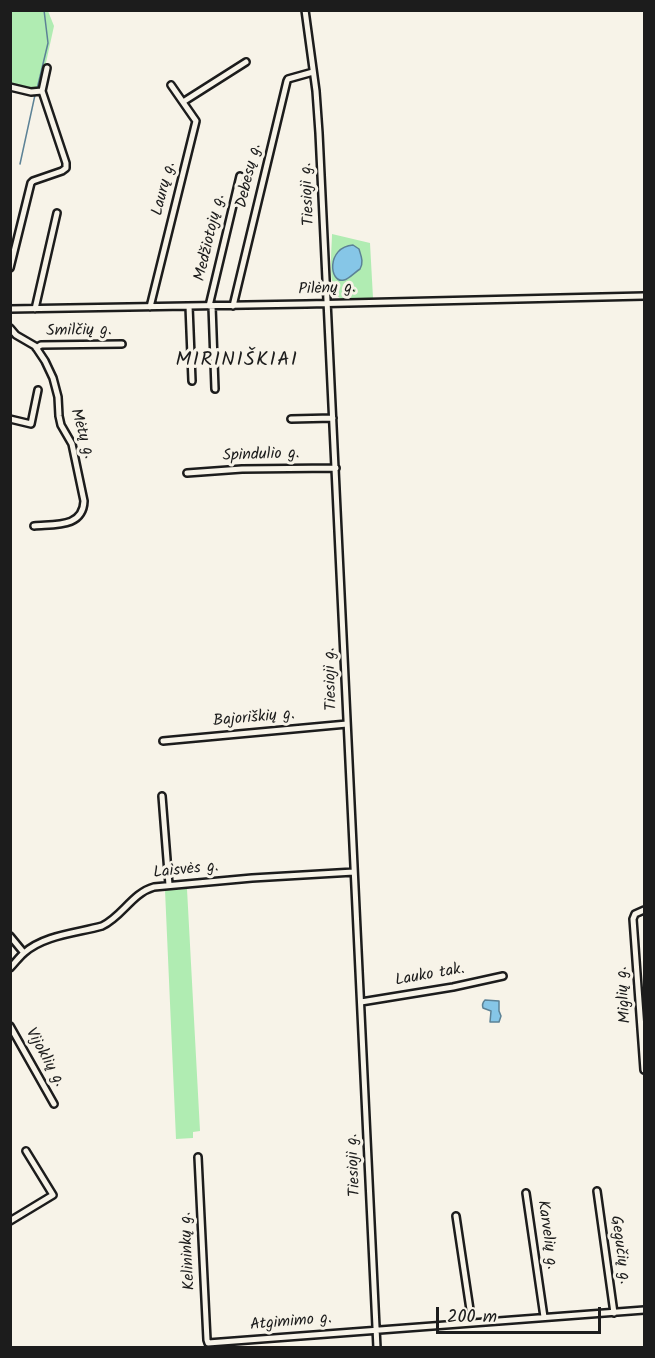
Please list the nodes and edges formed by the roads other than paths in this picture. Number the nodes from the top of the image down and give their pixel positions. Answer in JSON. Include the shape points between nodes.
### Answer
{"nodes":[{"id":1,"x":305,"y":10,"type":"edge"},
{"id":2,"x":246,"y":62,"type":"dead end"},
{"id":3,"x":47,"y":68,"type":"dead end"},
{"id":4,"x":313,"y":72,"type":"junction"},
{"id":5,"x":171,"y":85,"type":"dead end"},
{"id":6,"x":10,"y":87,"type":"edge"},
{"id":7,"x":42,"y":91,"type":"junction"},
{"id":8,"x":183,"y":102,"type":"junction"},
{"id":9,"x":240,"y":176,"type":"dead end"},
{"id":10,"x":57,"y":213,"type":"dead end"},
{"id":11,"x":10,"y":268,"type":"edge"},
{"id":12,"x":645,"y":296,"type":"edge"},
{"id":13,"x":328,"y":303,"type":"junction"},
{"id":14,"x":189,"y":306,"type":"junction"},
{"id":15,"x":211,"y":306,"type":"junction"},
{"id":16,"x":233,"y":306,"type":"junction"},
{"id":17,"x":150,"y":307,"type":"junction"},
{"id":18,"x":10,"y":309,"type":"edge"},
{"id":19,"x":35,"y":309,"type":"junction"},
{"id":20,"x":11,"y":330,"type":"edge"},
{"id":21,"x":122,"y":344,"type":"dead end"},
{"id":22,"x":36,"y":348,"type":"junction"},
{"id":23,"x":192,"y":381,"type":"dead end"},
{"id":24,"x":215,"y":389,"type":"dead end"},
{"id":25,"x":38,"y":390,"type":"dead end"},
{"id":26,"x":333,"y":418,"type":"junction"},
{"id":27,"x":10,"y":419,"type":"edge"},
{"id":28,"x":291,"y":419,"type":"dead end"},
{"id":29,"x":336,"y":468,"type":"junction"},
{"id":30,"x":187,"y":473,"type":"dead end"},
{"id":31,"x":34,"y":526,"type":"dead end"},
{"id":32,"x":347,"y":724,"type":"junction"},
{"id":33,"x":163,"y":741,"type":"dead end"},
{"id":34,"x":162,"y":795,"type":"dead end"},
{"id":35,"x":354,"y":872,"type":"junction"},
{"id":36,"x":169,"y":885,"type":"junction"},
{"id":37,"x":645,"y":910,"type":"edge"},
{"id":38,"x":10,"y":936,"type":"edge"},
{"id":39,"x":24,"y":953,"type":"junction"},
{"id":40,"x":10,"y":968,"type":"edge"},
{"id":41,"x":503,"y":976,"type":"dead end"},
{"id":42,"x":361,"y":1002,"type":"junction"},
{"id":43,"x":10,"y":1026,"type":"edge"},
{"id":44,"x":645,"y":1070,"type":"edge"},
{"id":45,"x":54,"y":1104,"type":"dead end"},
{"id":46,"x":26,"y":1151,"type":"dead end"},
{"id":47,"x":198,"y":1157,"type":"dead end"},
{"id":48,"x":597,"y":1191,"type":"dead end"},
{"id":49,"x":526,"y":1193,"type":"dead end"},
{"id":50,"x":456,"y":1216,"type":"dead end"},
{"id":51,"x":10,"y":1221,"type":"edge"},
{"id":52,"x":645,"y":1310,"type":"edge"},
{"id":53,"x":614,"y":1313,"type":"junction"},
{"id":54,"x":544,"y":1317,"type":"junction"},
{"id":55,"x":472,"y":1323,"type":"junction"},
{"id":56,"x":376,"y":1330,"type":"junction"},
{"id":57,"x":208,"y":1343,"type":"joint"},
{"id":58,"x":377,"y":1347,"type":"edge"}],
"edges":[{"from":1,"to":4,"type":"street","name":"Tiesioji g."},
{"from":2,"to":8,"type":"street"},
{"from":3,"to":7,"type":"street"},
{"from":4,"to":13,"type":"street","name":"Tiesioji g."},
{"from":4,"to":16,"type":"street","name":"Debesų g.","via":[[287,81]]},
{"from":5,"to":8,"type":"street","name":"Laurų g."},
{"from":6,"to":7,"type":"street"},
{"from":7,"to":11,"type":"street","via":[[66,168],[31,183]]},
{"from":8,"to":17,"type":"street","name":"Laurų g.","via":[[196,121]]},
{"from":9,"to":15,"type":"street","name":"Medžiotojų g."},
{"from":10,"to":19,"type":"street"},
{"from":12,"to":13,"type":"street","name":"Pilėnų g."},
{"from":13,"to":16,"type":"street","name":"Pilėnų g."},
{"from":13,"to":26,"type":"street","name":"Tiesioji g."},
{"from":14,"to":15,"type":"street","name":"Pilėnų g."},
{"from":14,"to":17,"type":"street","name":"Pilėnų g."},
{"from":14,"to":23,"type":"street"},
{"from":15,"to":16,"type":"street","name":"Pilėnų g."},
{"from":15,"to":24,"type":"street","name":"Medžiotojų g."},
{"from":17,"to":19,"type":"street","name":"Pilėnų g."},
{"from":18,"to":19,"type":"street","name":"Pilėnų g."},
{"from":20,"to":22,"type":"street","name":"Mėtų g."},
{"from":21,"to":22,"type":"street","name":"Smilčių g."},
{"from":22,"to":31,"type":"street","name":"Mėtų g.","via":[[53,378],[59,416],[72,444],[84,509],[74,520]]},
{"from":25,"to":27,"type":"street","via":[[31,424]]},
{"from":26,"to":28,"type":"street"},
{"from":26,"to":29,"type":"street","name":"Tiesioji g."},
{"from":29,"to":30,"type":"street","name":"Spindulio g."},
{"from":29,"to":32,"type":"street","name":"Tiesioji g."},
{"from":32,"to":33,"type":"street","name":"Bajoriškių g."},
{"from":32,"to":35,"type":"street","name":"Tiesioji g."},
{"from":34,"to":36,"type":"street"},
{"from":35,"to":36,"type":"street","name":"Laisvės g."},
{"from":35,"to":42,"type":"street","name":"Tiesioji g."},
{"from":36,"to":39,"type":"street","name":"Laisvės g.","via":[[141,892],[109,923],[47,940]]},
{"from":37,"to":44,"type":"street","name":"Miglių g.","via":[[633,919]]},
{"from":38,"to":39,"type":"street"},
{"from":39,"to":40,"type":"street","name":"Laisvės g."},
{"from":41,"to":42,"type":"street","name":"Lauko tak."},
{"from":42,"to":56,"type":"street","name":"Tiesioji g."},
{"from":43,"to":45,"type":"street","name":"Vijoklių g."},
{"from":46,"to":51,"type":"street","via":[[53,1195]]},
{"from":47,"to":57,"type":"street","name":"Kelininkų g."},
{"from":48,"to":53,"type":"street","name":"Gegučių g."},
{"from":49,"to":54,"type":"street","name":"Karvelių g."},
{"from":50,"to":55,"type":"street"},
{"from":52,"to":53,"type":"street","name":"Atgimimo g."},
{"from":53,"to":54,"type":"street","name":"Atgimimo g."},
{"from":54,"to":55,"type":"street","name":"Atgimimo g."},
{"from":55,"to":56,"type":"street","name":"Atgimimo g."},
{"from":56,"to":57,"type":"street","name":"Atgimimo g."},
{"from":56,"to":58,"type":"street","name":"Tiesioji g."}]}
